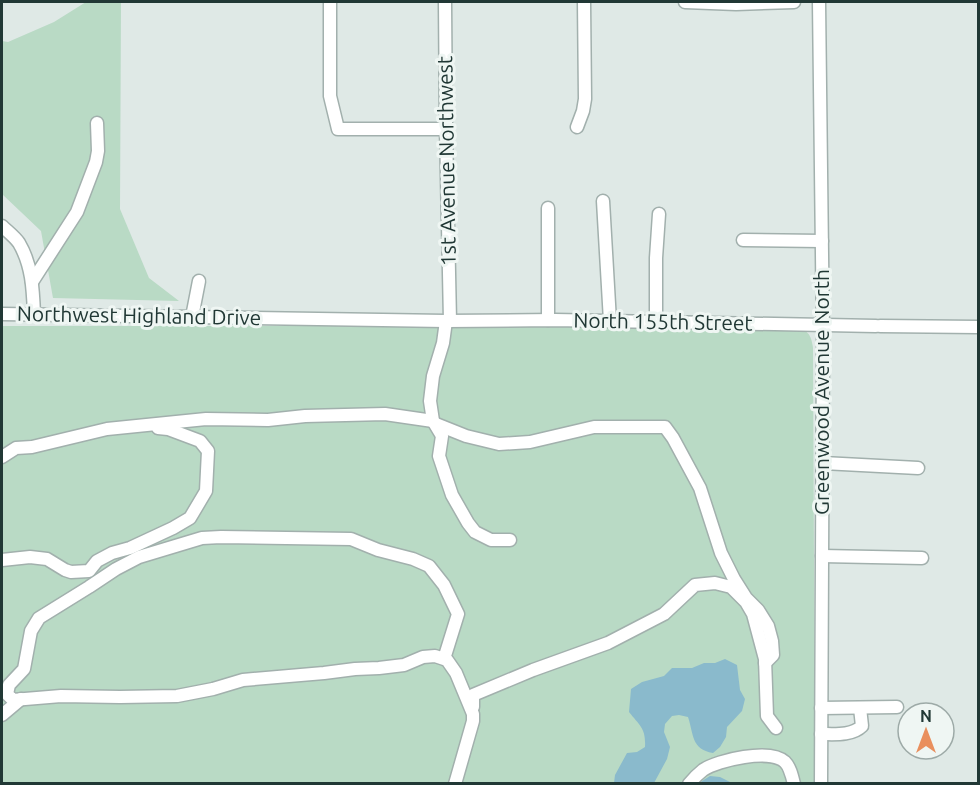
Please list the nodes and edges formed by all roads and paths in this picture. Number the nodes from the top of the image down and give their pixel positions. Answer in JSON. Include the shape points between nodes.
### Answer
{"nodes":[{"id":1,"x":330,"y":2,"type":"edge"},
{"id":2,"x":445,"y":2,"type":"edge"},
{"id":3,"x":584,"y":2,"type":"edge"},
{"id":4,"x":686,"y":2,"type":"edge"},
{"id":5,"x":794,"y":2,"type":"edge"},
{"id":6,"x":819,"y":2,"type":"edge"},
{"id":7,"x":97,"y":123,"type":"dead end"},
{"id":8,"x":577,"y":127,"type":"dead end"},
{"id":9,"x":446,"y":129,"type":"junction"},
{"id":10,"x":603,"y":201,"type":"dead end"},
{"id":11,"x":548,"y":207,"type":"dead end"},
{"id":12,"x":659,"y":214,"type":"dead end"},
{"id":13,"x":2,"y":226,"type":"edge"},
{"id":14,"x":743,"y":240,"type":"dead end"},
{"id":15,"x":822,"y":241,"type":"junction"},
{"id":16,"x":200,"y":281,"type":"dead end"},
{"id":17,"x":32,"y":282,"type":"junction"},
{"id":18,"x":2,"y":314,"type":"edge"},
{"id":19,"x":34,"y":314,"type":"junction"},
{"id":20,"x":192,"y":317,"type":"junction"},
{"id":21,"x":548,"y":320,"type":"junction"},
{"id":22,"x":448,"y":321,"type":"junction"},
{"id":23,"x":610,"y":321,"type":"junction"},
{"id":24,"x":656,"y":322,"type":"junction"},
{"id":25,"x":823,"y":325,"type":"junction"},
{"id":26,"x":978,"y":327,"type":"edge"},
{"id":27,"x":434,"y":423,"type":"junction"},
{"id":28,"x":132,"y":426,"type":"junction"},
{"id":29,"x":2,"y":457,"type":"edge"},
{"id":30,"x":823,"y":463,"type":"junction"},
{"id":31,"x":918,"y":468,"type":"dead end"},
{"id":32,"x":510,"y":540,"type":"dead end"},
{"id":33,"x":822,"y":556,"type":"junction"},
{"id":34,"x":922,"y":558,"type":"dead end"},
{"id":35,"x":2,"y":560,"type":"edge"},
{"id":36,"x":444,"y":659,"type":"junction"},
{"id":37,"x":765,"y":663,"type":"junction"},
{"id":38,"x":5,"y":687,"type":"edge"},
{"id":39,"x":22,"y":698,"type":"junction"},
{"id":40,"x":896,"y":707,"type":"edge"},
{"id":41,"x":821,"y":708,"type":"junction"},
{"id":42,"x":860,"y":708,"type":"junction"},
{"id":43,"x":473,"y":714,"type":"junction"},
{"id":44,"x":2,"y":715,"type":"edge"},
{"id":45,"x":776,"y":728,"type":"dead end"},
{"id":46,"x":821,"y":734,"type":"junction"},
{"id":47,"x":455,"y":783,"type":"edge"},
{"id":48,"x":689,"y":783,"type":"edge"},
{"id":49,"x":794,"y":783,"type":"edge"},
{"id":50,"x":820,"y":783,"type":"edge"}],
"edges":[{"from":1,"to":9,"type":"street","via":[[330,96],[338,129]]},
{"from":2,"to":9,"type":"street","name":"1st Avenue Northwest"},
{"from":3,"to":8,"type":"street","via":[[585,99]]},
{"from":4,"to":5,"type":"street"},
{"from":6,"to":15,"type":"street","name":"Greenwood Avenue North"},
{"from":7,"to":17,"type":"street","via":[[96,162],[77,212]]},
{"from":9,"to":22,"type":"street","name":"1st Avenue Northwest"},
{"from":10,"to":23,"type":"street"},
{"from":11,"to":21,"type":"street"},
{"from":12,"to":24,"type":"street"},
{"from":13,"to":17,"type":"street","via":[[18,241]]},
{"from":14,"to":15,"type":"street"},
{"from":15,"to":25,"type":"street","name":"Greenwood Avenue North"},
{"from":16,"to":20,"type":"street"},
{"from":17,"to":19,"type":"street"},
{"from":18,"to":19,"type":"street","name":"Northwest Highland Drive"},
{"from":19,"to":20,"type":"street","name":"Northwest Highland Drive"},
{"from":20,"to":22,"type":"street","name":"Northwest Highland Drive"},
{"from":21,"to":22,"type":"street","name":"North 155th Street"},
{"from":21,"to":23,"type":"street","name":"North 155th Street"},
{"from":22,"to":27,"type":"street","name":"1st Avenue Northwest","via":[[433,376],[430,401]]},
{"from":23,"to":24,"type":"street","name":"North 155th Street"},
{"from":24,"to":25,"type":"street","name":"North 155th Street"},
{"from":25,"to":26,"type":"street","name":"North 155th Street"},
{"from":25,"to":30,"type":"street","name":"Greenwood Avenue North"},
{"from":27,"to":28,"type":"street","via":[[385,414],[358,414],[268,420],[206,419]]},
{"from":27,"to":32,"type":"street","name":"1st Avenue Northwest","via":[[442,436],[439,456],[443,470],[468,523],[475,532],[491,540]]},
{"from":27,"to":37,"type":"street","via":[[499,444],[530,442],[594,427],[665,427],[700,488],[734,579],[768,626],[773,655]]},
{"from":28,"to":29,"type":"street","via":[[16,448]]},
{"from":28,"to":35,"type":"street","via":[[168,429],[200,441],[208,452],[206,491],[190,518],[112,553],[89,570],[71,572],[39,558]]},
{"from":30,"to":31,"type":"street"},
{"from":30,"to":33,"type":"street","name":"Greenwood Avenue North"},
{"from":33,"to":34,"type":"street"},
{"from":33,"to":41,"type":"street","name":"Greenwood Avenue North"},
{"from":36,"to":38,"type":"street","via":[[458,614],[444,585],[429,566],[351,539],[202,538],[139,557],[39,618],[31,631],[24,669]]},
{"from":36,"to":39,"type":"street","via":[[423,657],[404,665],[243,680],[177,696]]},
{"from":36,"to":43,"type":"street","via":[[456,673]]},
{"from":37,"to":43,"type":"street","via":[[753,614],[746,602],[730,587],[715,583],[695,585],[664,614],[608,644],[472,695]]},
{"from":37,"to":45,"type":"street","via":[[767,716]]},
{"from":38,"to":39,"type":"street","via":[[13,700]]},
{"from":39,"to":44,"type":"street"},
{"from":40,"to":42,"type":"street"},
{"from":41,"to":42,"type":"street"},
{"from":41,"to":46,"type":"street","name":"Greenwood Avenue North"},
{"from":42,"to":46,"type":"street","via":[[859,730]]},
{"from":43,"to":47,"type":"street"},
{"from":46,"to":50,"type":"street","name":"Greenwood Avenue North"},
{"from":48,"to":49,"type":"street","via":[[704,769],[765,755],[786,763]]}]}
